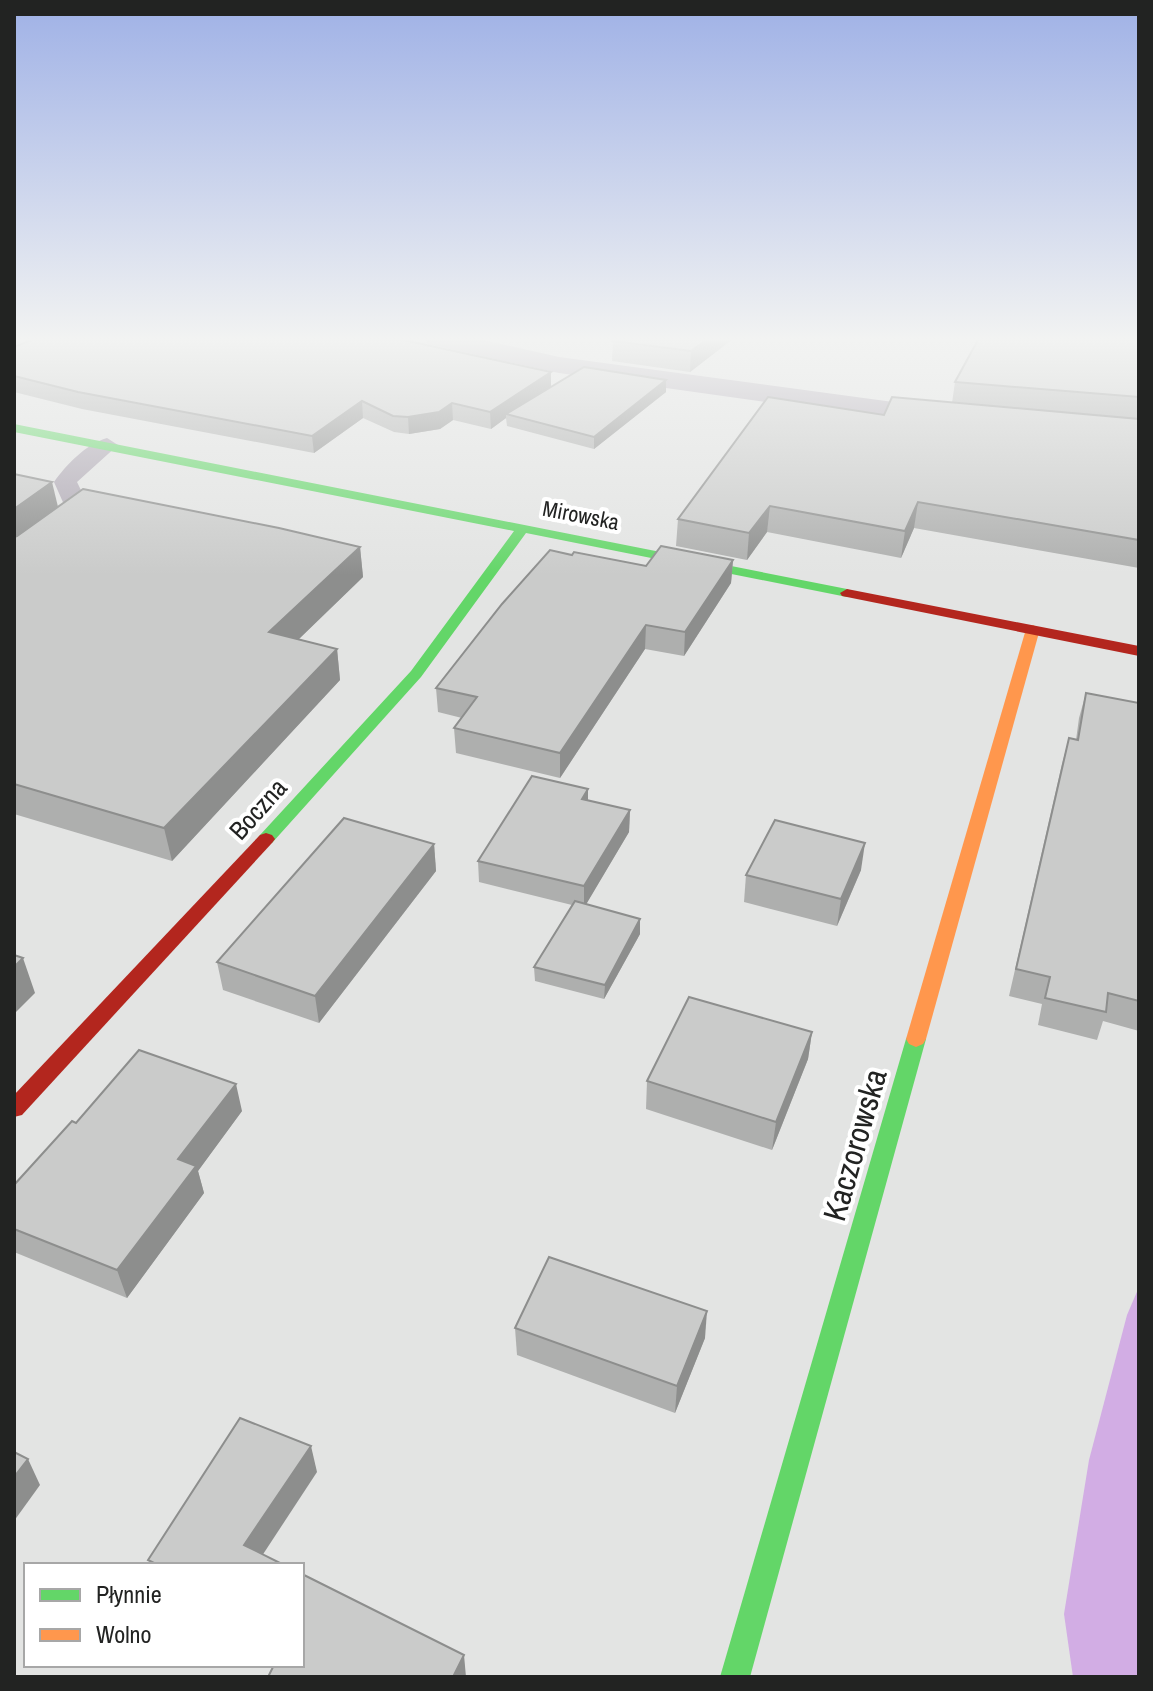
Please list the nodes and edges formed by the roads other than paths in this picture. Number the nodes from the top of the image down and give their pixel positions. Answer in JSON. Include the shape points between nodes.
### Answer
{"nodes":[{"id":1,"x":940,"y":417,"type":"edge"},
{"id":2,"x":967,"y":420,"type":"edge"},
{"id":3,"x":14,"y":428,"type":"edge"},
{"id":4,"x":107,"y":445,"type":"junction"},
{"id":5,"x":523,"y":528,"type":"junction"},
{"id":6,"x":14,"y":558,"type":"edge"},
{"id":7,"x":1033,"y":629,"type":"junction"},
{"id":8,"x":1139,"y":651,"type":"edge"},
{"id":9,"x":14,"y":1109,"type":"edge"},
{"id":10,"x":735,"y":1677,"type":"edge"}],
"edges":[{"from":1,"to":2,"type":"street"},
{"from":3,"to":4,"type":"street","name":"Mirowska"},
{"from":4,"to":5,"type":"street","name":"Mirowska"},
{"from":4,"to":6,"type":"lane","via":[[65,482],[79,511]]},
{"from":5,"to":7,"type":"street","name":"Mirowska"},
{"from":5,"to":9,"type":"street","name":"Boczna","via":[[416,674]]},
{"from":7,"to":8,"type":"street","name":"Mirowska"},
{"from":7,"to":10,"type":"street","name":"Kaczorowska"}]}
